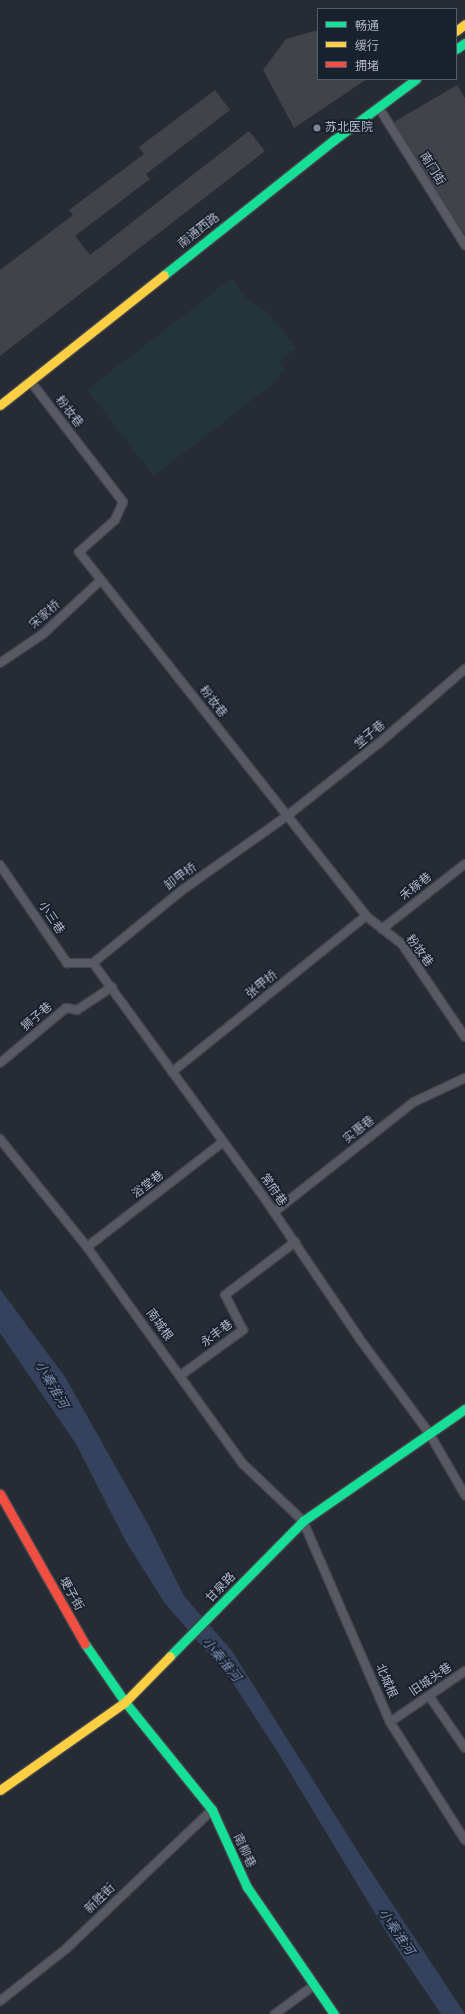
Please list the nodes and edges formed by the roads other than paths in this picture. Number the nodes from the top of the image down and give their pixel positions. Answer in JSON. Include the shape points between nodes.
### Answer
{"nodes":[{"id":1,"x":465,"y":24,"type":"edge"},
{"id":2,"x":457,"y":30,"type":"edge"},
{"id":3,"x":415,"y":80,"type":"edge"},
{"id":4,"x":379,"y":107,"type":"junction"},
{"id":5,"x":465,"y":244,"type":"edge"},
{"id":6,"x":30,"y":381,"type":"junction"},
{"id":7,"x":0,"y":405,"type":"edge"},
{"id":8,"x":101,"y":580,"type":"junction"},
{"id":9,"x":0,"y":663,"type":"edge"},
{"id":10,"x":465,"y":669,"type":"edge"},
{"id":11,"x":287,"y":816,"type":"junction"},
{"id":12,"x":465,"y":864,"type":"edge"},
{"id":13,"x":0,"y":865,"type":"edge"},
{"id":14,"x":366,"y":916,"type":"junction"},
{"id":15,"x":382,"y":929,"type":"junction"},
{"id":16,"x":94,"y":963,"type":"junction"},
{"id":17,"x":112,"y":987,"type":"junction"},
{"id":18,"x":465,"y":1037,"type":"edge"},
{"id":19,"x":0,"y":1063,"type":"edge"},
{"id":20,"x":172,"y":1072,"type":"junction"},
{"id":21,"x":465,"y":1078,"type":"edge"},
{"id":22,"x":0,"y":1139,"type":"edge"},
{"id":23,"x":223,"y":1142,"type":"junction"},
{"id":24,"x":274,"y":1212,"type":"junction"},
{"id":25,"x":295,"y":1242,"type":"junction"},
{"id":26,"x":87,"y":1247,"type":"junction"},
{"id":27,"x":181,"y":1375,"type":"junction"},
{"id":28,"x":465,"y":1409,"type":"edge"},
{"id":29,"x":429,"y":1433,"type":"junction"},
{"id":30,"x":0,"y":1494,"type":"edge"},
{"id":31,"x":465,"y":1495,"type":"edge"},
{"id":32,"x":303,"y":1521,"type":"junction"},
{"id":33,"x":465,"y":1671,"type":"edge"},
{"id":34,"x":428,"y":1696,"type":"junction"},
{"id":35,"x":125,"y":1702,"type":"junction"},
{"id":36,"x":390,"y":1722,"type":"junction"},
{"id":37,"x":465,"y":1748,"type":"edge"},
{"id":38,"x":0,"y":1790,"type":"edge"},
{"id":39,"x":212,"y":1810,"type":"junction"},
{"id":40,"x":465,"y":1840,"type":"edge"},
{"id":41,"x":313,"y":1985,"type":"junction"},
{"id":42,"x":0,"y":2001,"type":"edge"},
{"id":43,"x":276,"y":2014,"type":"edge"},
{"id":44,"x":334,"y":2014,"type":"edge"}],
"edges":[{"from":1,"to":2,"type":"street"},
{"from":3,"to":4,"type":"street","name":"南通西路"},
{"from":4,"to":5,"type":"lane","name":"南门街"},
{"from":4,"to":6,"type":"street","name":"南通西路"},
{"from":6,"to":7,"type":"street","name":"南通西路"},
{"from":6,"to":8,"type":"lane","name":"粉妆巷","via":[[123,502],[115,520],[79,552]]},
{"from":8,"to":9,"type":"lane","name":"宋家桥","via":[[43,634]]},
{"from":8,"to":11,"type":"lane","name":"粉妆巷"},
{"from":10,"to":11,"type":"lane","name":"堂子巷","via":[[378,744]]},
{"from":11,"to":14,"type":"lane","name":"粉妆巷"},
{"from":11,"to":16,"type":"lane","name":"卸甲桥","via":[[181,891]]},
{"from":12,"to":15,"type":"lane","name":"禾稼巷"},
{"from":13,"to":16,"type":"lane","name":"小三巷","via":[[67,963]]},
{"from":14,"to":15,"type":"lane","name":"粉妆巷"},
{"from":14,"to":20,"type":"lane","name":"张甲桥"},
{"from":15,"to":18,"type":"lane","name":"粉妆巷","via":[[402,944]]},
{"from":16,"to":17,"type":"lane","name":"常府巷"},
{"from":17,"to":19,"type":"lane","name":"狮子巷","via":[[77,1010],[66,1008]]},
{"from":17,"to":20,"type":"lane","name":"常府巷"},
{"from":20,"to":23,"type":"lane","name":"常府巷"},
{"from":21,"to":24,"type":"lane","name":"实惠巷","via":[[414,1102]]},
{"from":22,"to":26,"type":"lane","name":"南城根"},
{"from":23,"to":24,"type":"lane","name":"常府巷"},
{"from":23,"to":26,"type":"lane","name":"浴堂巷"},
{"from":24,"to":25,"type":"lane","name":"常府巷"},
{"from":25,"to":27,"type":"lane","name":"永丰巷","via":[[225,1295],[243,1330]]},
{"from":25,"to":29,"type":"lane","name":"常府巷","via":[[359,1338]]},
{"from":26,"to":27,"type":"lane","name":"南城根"},
{"from":27,"to":32,"type":"lane","name":"南城根","via":[[243,1464]]},
{"from":28,"to":29,"type":"street","name":"甘泉路"},
{"from":29,"to":31,"type":"lane","name":"常府巷"},
{"from":29,"to":32,"type":"street","name":"甘泉路"},
{"from":30,"to":35,"type":"street","name":"埂子街","via":[[82,1639]]},
{"from":32,"to":35,"type":"street","name":"甘泉路","via":[[188,1641]]},
{"from":32,"to":36,"type":"lane","name":"北城根"},
{"from":33,"to":34,"type":"lane","name":"旧城头巷"},
{"from":34,"to":36,"type":"lane","name":"旧城头巷"},
{"from":34,"to":37,"type":"lane"},
{"from":35,"to":38,"type":"street","name":"甘泉路"},
{"from":35,"to":39,"type":"street","name":"南柳巷"},
{"from":36,"to":40,"type":"lane","name":"北城根"},
{"from":39,"to":41,"type":"street","name":"南柳巷","via":[[247,1887]]},
{"from":39,"to":42,"type":"lane","name":"新胜街","via":[[67,1948]]},
{"from":41,"to":43,"type":"lane"},
{"from":41,"to":44,"type":"street","name":"南柳巷"}]}
